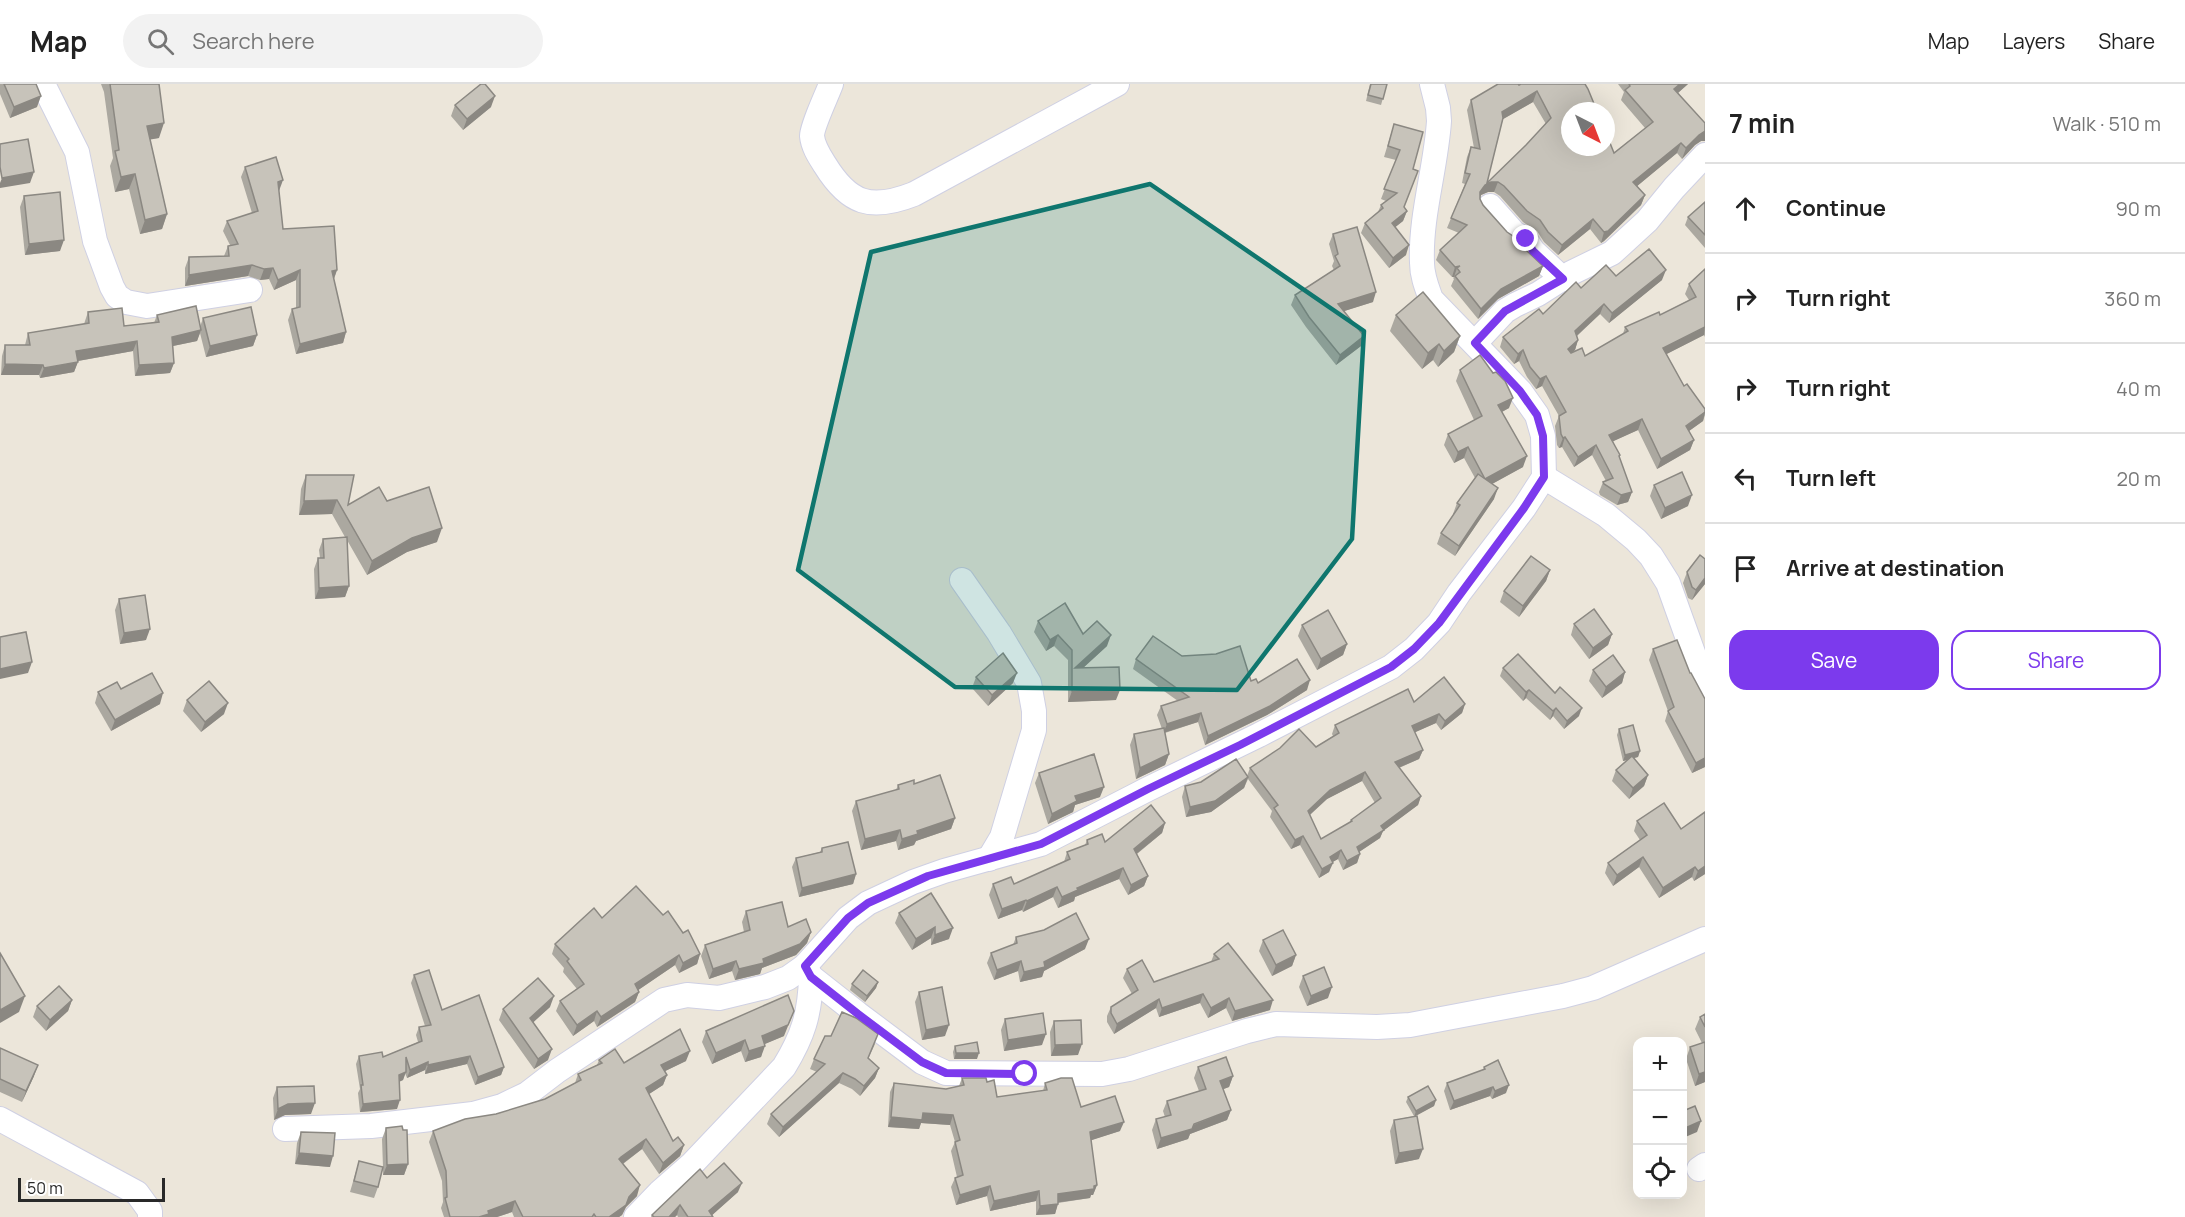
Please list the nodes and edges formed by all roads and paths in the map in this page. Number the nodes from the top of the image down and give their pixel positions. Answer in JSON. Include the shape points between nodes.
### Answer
{"nodes":[{"id":1,"x":43,"y":84,"type":"edge"},
{"id":2,"x":831,"y":84,"type":"edge"},
{"id":3,"x":1117,"y":84,"type":"edge"},
{"id":4,"x":1432,"y":84,"type":"edge"},
{"id":5,"x":1705,"y":155,"type":"edge"},
{"id":6,"x":1490,"y":206,"type":"dead end"},
{"id":7,"x":1563,"y":279,"type":"junction"},
{"id":8,"x":250,"y":290,"type":"dead end"},
{"id":9,"x":1475,"y":343,"type":"junction"},
{"id":10,"x":1544,"y":477,"type":"junction"},
{"id":11,"x":962,"y":580,"type":"dead end"},
{"id":12,"x":1705,"y":686,"type":"edge"},
{"id":13,"x":989,"y":859,"type":"junction"},
{"id":14,"x":1705,"y":939,"type":"edge"},
{"id":15,"x":808,"y":972,"type":"junction"},
{"id":16,"x":0,"y":1119,"type":"edge"},
{"id":17,"x":285,"y":1128,"type":"dead end"},
{"id":18,"x":150,"y":1217,"type":"edge"},
{"id":19,"x":636,"y":1217,"type":"edge"}],
"edges":[{"from":1,"to":8,"type":"street","via":[[77,152],[95,241],[117,296],[133,305],[147,306]]},
{"from":2,"to":3,"type":"street","via":[[812,134],[815,148],[845,193],[861,201],[894,202]]},
{"from":4,"to":9,"type":"street","via":[[1438,129],[1422,266],[1431,299]]},
{"from":5,"to":7,"type":"street","via":[[1612,254]]},
{"from":6,"to":7,"type":"street"},
{"from":7,"to":9,"type":"street","via":[[1505,311]]},
{"from":9,"to":10,"type":"street","via":[[1537,415],[1543,436]]},
{"from":10,"to":12,"type":"street","via":[[1606,515],[1651,556],[1668,583]]},
{"from":10,"to":13,"type":"street","via":[[1439,623],[1391,667],[1041,844]]},
{"from":11,"to":13,"type":"street","via":[[1029,683],[1034,711],[1034,730],[1002,837]]},
{"from":13,"to":15,"type":"street","via":[[913,882],[868,903],[848,918]]},
{"from":14,"to":15,"type":"street","via":[[1593,988],[1533,1002],[1410,1025],[1276,1024],[1102,1074],[946,1073],[922,1062]]},
{"from":15,"to":17,"type":"street","via":[[719,998],[687,995],[664,1000],[527,1094],[502,1106],[473,1114],[371,1126]]},
{"from":15,"to":19,"type":"street","via":[[810,1008],[784,1067]]},
{"from":16,"to":18,"type":"street","via":[[137,1193]]}]}
